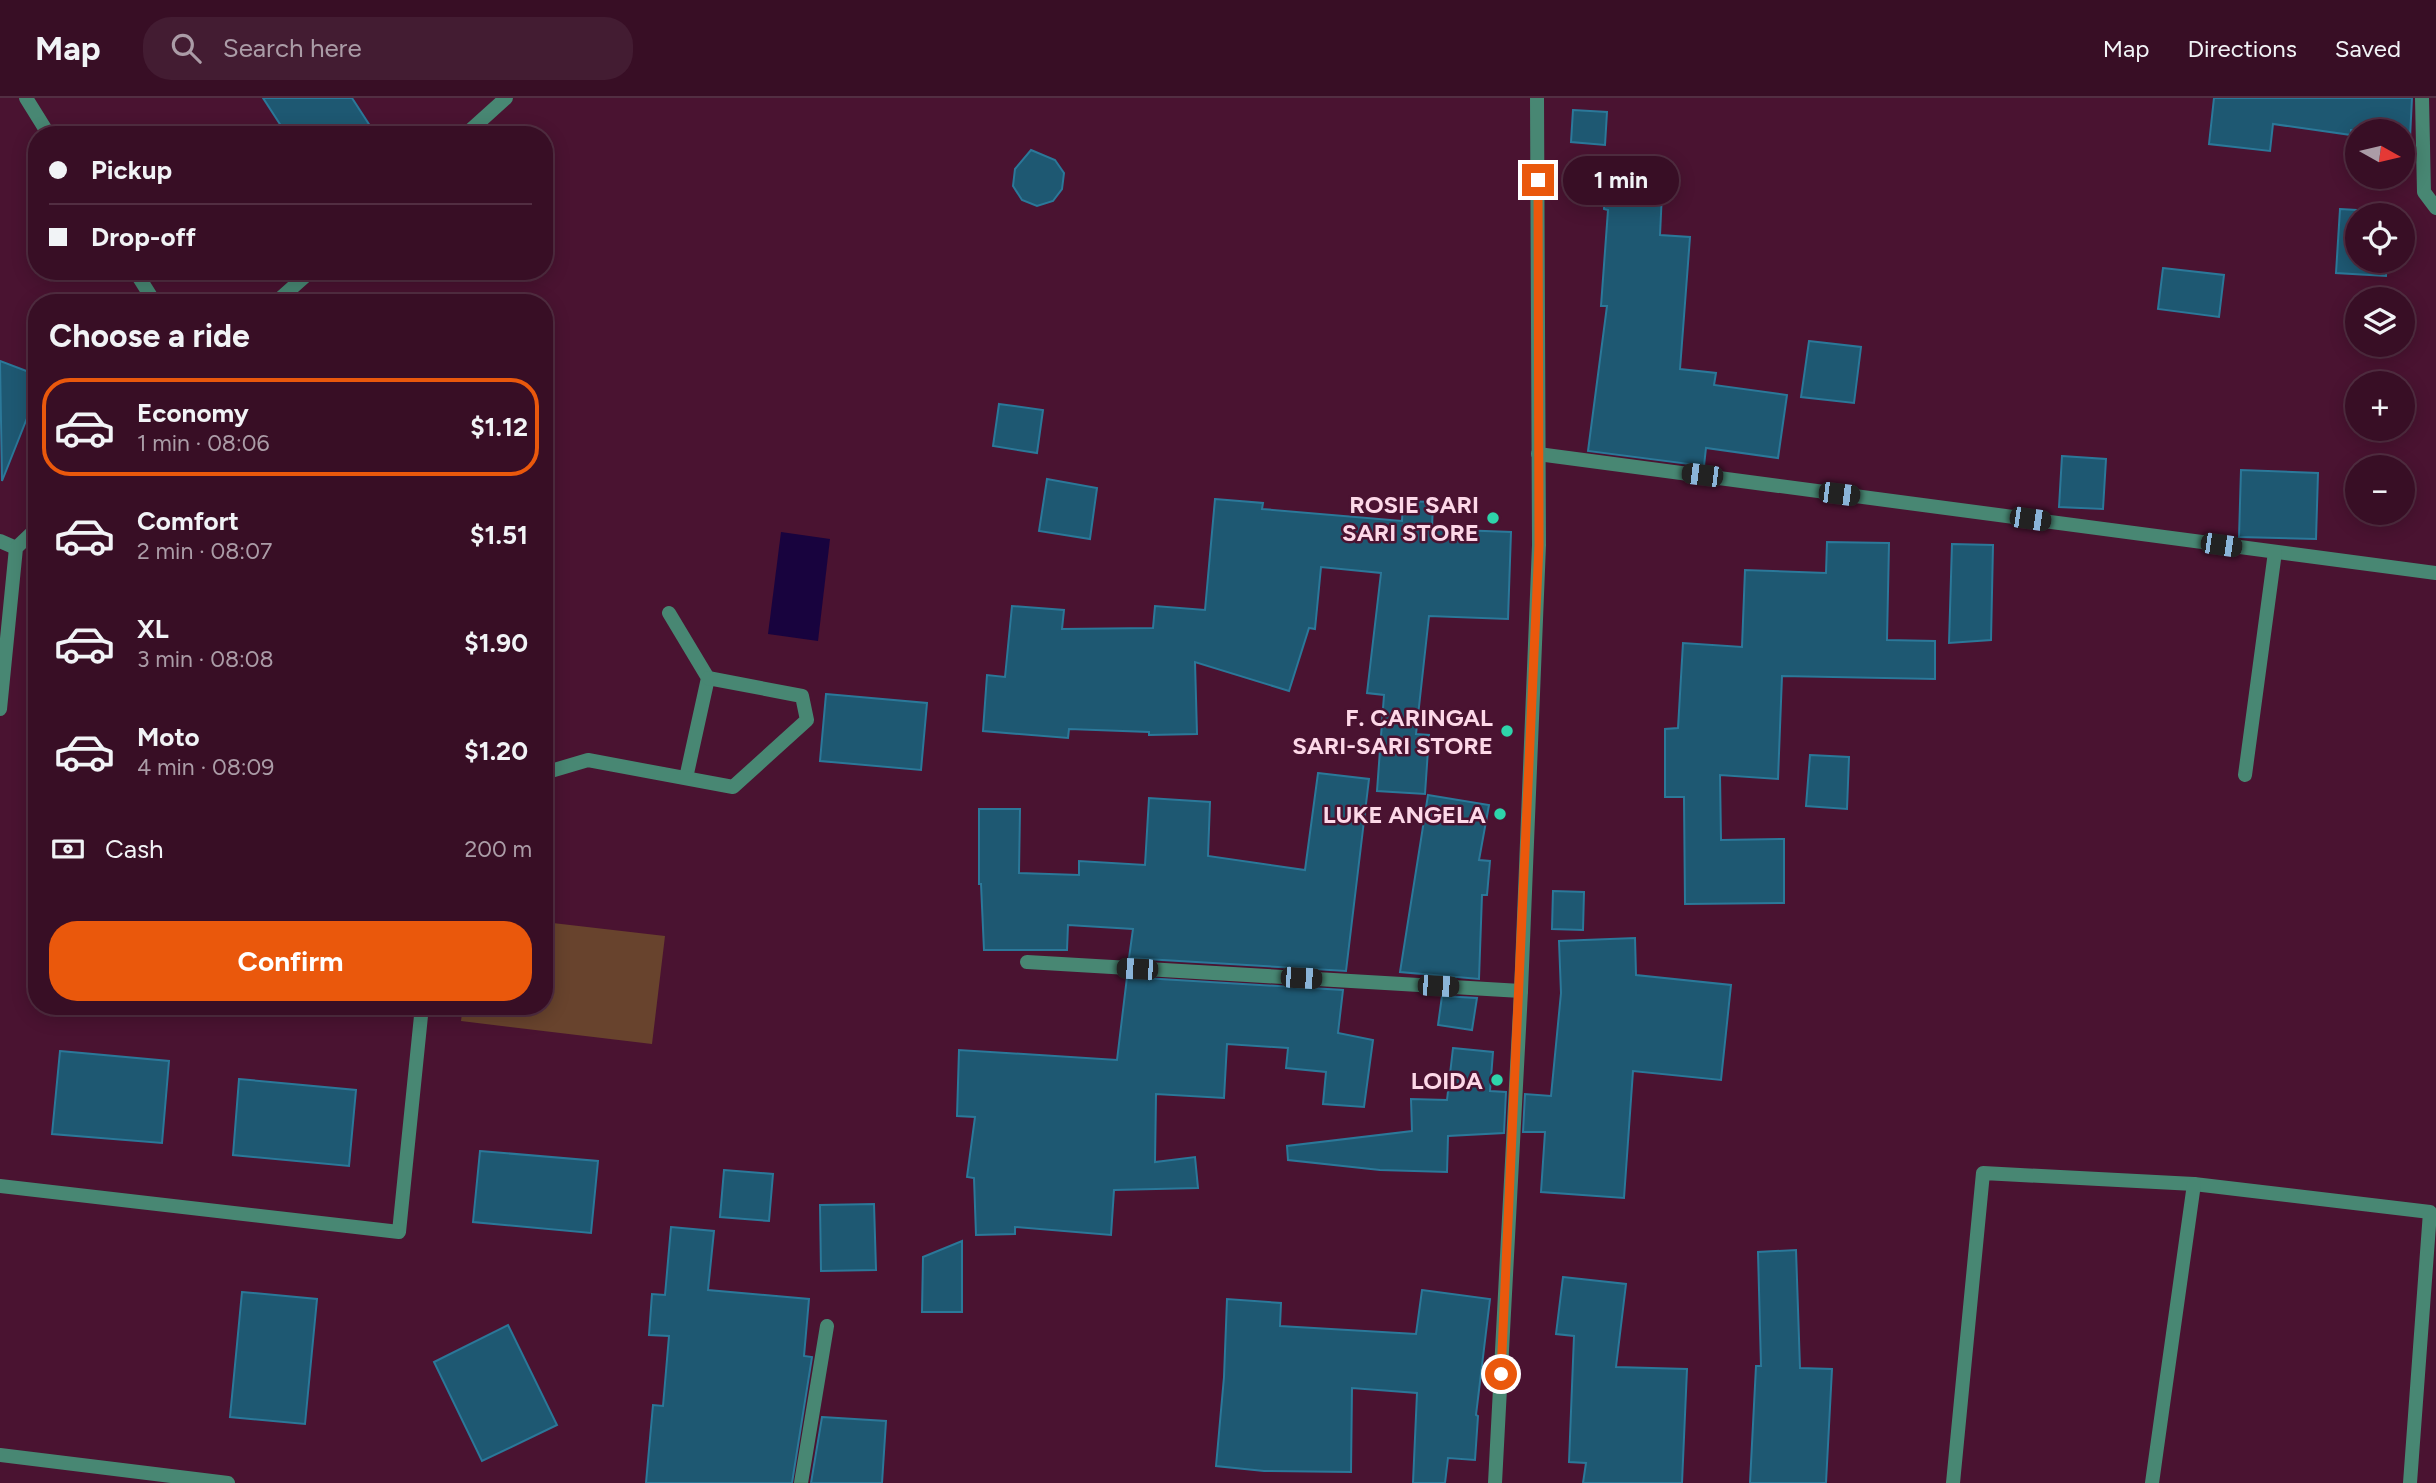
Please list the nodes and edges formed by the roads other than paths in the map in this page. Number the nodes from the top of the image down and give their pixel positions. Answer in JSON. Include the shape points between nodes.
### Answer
{"nodes":[{"id":1,"x":26,"y":98,"type":"edge"},
{"id":2,"x":506,"y":98,"type":"edge"},
{"id":3,"x":1537,"y":98,"type":"edge"},
{"id":4,"x":2423,"y":98,"type":"edge"},
{"id":5,"x":43,"y":126,"type":"edge"},
{"id":6,"x":475,"y":126,"type":"edge"},
{"id":7,"x":2436,"y":208,"type":"edge"},
{"id":8,"x":301,"y":280,"type":"edge"},
{"id":9,"x":285,"y":294,"type":"edge"},
{"id":10,"x":1538,"y":453,"type":"junction"},
{"id":11,"x":28,"y":537,"type":"edge"},
{"id":12,"x":0,"y":541,"type":"edge"},
{"id":13,"x":16,"y":548,"type":"junction"},
{"id":14,"x":2276,"y":552,"type":"junction"},
{"id":15,"x":2436,"y":573,"type":"edge"},
{"id":16,"x":669,"y":613,"type":"dead end"},
{"id":17,"x":708,"y":678,"type":"junction"},
{"id":18,"x":0,"y":709,"type":"edge"},
{"id":19,"x":553,"y":770,"type":"edge"},
{"id":20,"x":2245,"y":775,"type":"dead end"},
{"id":21,"x":686,"y":778,"type":"junction"},
{"id":22,"x":1027,"y":962,"type":"dead end"},
{"id":23,"x":1521,"y":991,"type":"junction"},
{"id":24,"x":421,"y":1015,"type":"edge"},
{"id":25,"x":2194,"y":1184,"type":"junction"},
{"id":26,"x":0,"y":1186,"type":"edge"},
{"id":27,"x":827,"y":1326,"type":"dead end"},
{"id":28,"x":0,"y":1455,"type":"edge"},
{"id":29,"x":228,"y":1483,"type":"edge"},
{"id":30,"x":801,"y":1483,"type":"edge"},
{"id":31,"x":1495,"y":1483,"type":"edge"},
{"id":32,"x":1954,"y":1483,"type":"edge"},
{"id":33,"x":2152,"y":1483,"type":"edge"},
{"id":34,"x":2410,"y":1483,"type":"edge"}],
"edges":[{"from":1,"to":5,"type":"street"},
{"from":2,"to":6,"type":"street"},
{"from":3,"to":10,"type":"street"},
{"from":4,"to":7,"type":"street","via":[[2424,192]]},
{"from":8,"to":9,"type":"street"},
{"from":10,"to":14,"type":"street"},
{"from":10,"to":23,"type":"street","via":[[1539,545]]},
{"from":11,"to":13,"type":"street"},
{"from":12,"to":13,"type":"street"},
{"from":13,"to":18,"type":"street"},
{"from":14,"to":15,"type":"street"},
{"from":14,"to":20,"type":"street"},
{"from":16,"to":17,"type":"street"},
{"from":17,"to":21,"type":"street"},
{"from":17,"to":21,"type":"street","via":[[802,696],[807,720],[733,787]]},
{"from":19,"to":21,"type":"street","via":[[588,760]]},
{"from":22,"to":23,"type":"street"},
{"from":23,"to":31,"type":"street"},
{"from":24,"to":26,"type":"street","via":[[399,1232]]},
{"from":25,"to":32,"type":"street","via":[[1983,1173]]},
{"from":25,"to":33,"type":"street"},
{"from":25,"to":34,"type":"street","via":[[2430,1212]]},
{"from":27,"to":30,"type":"street"},
{"from":28,"to":29,"type":"street"}]}
